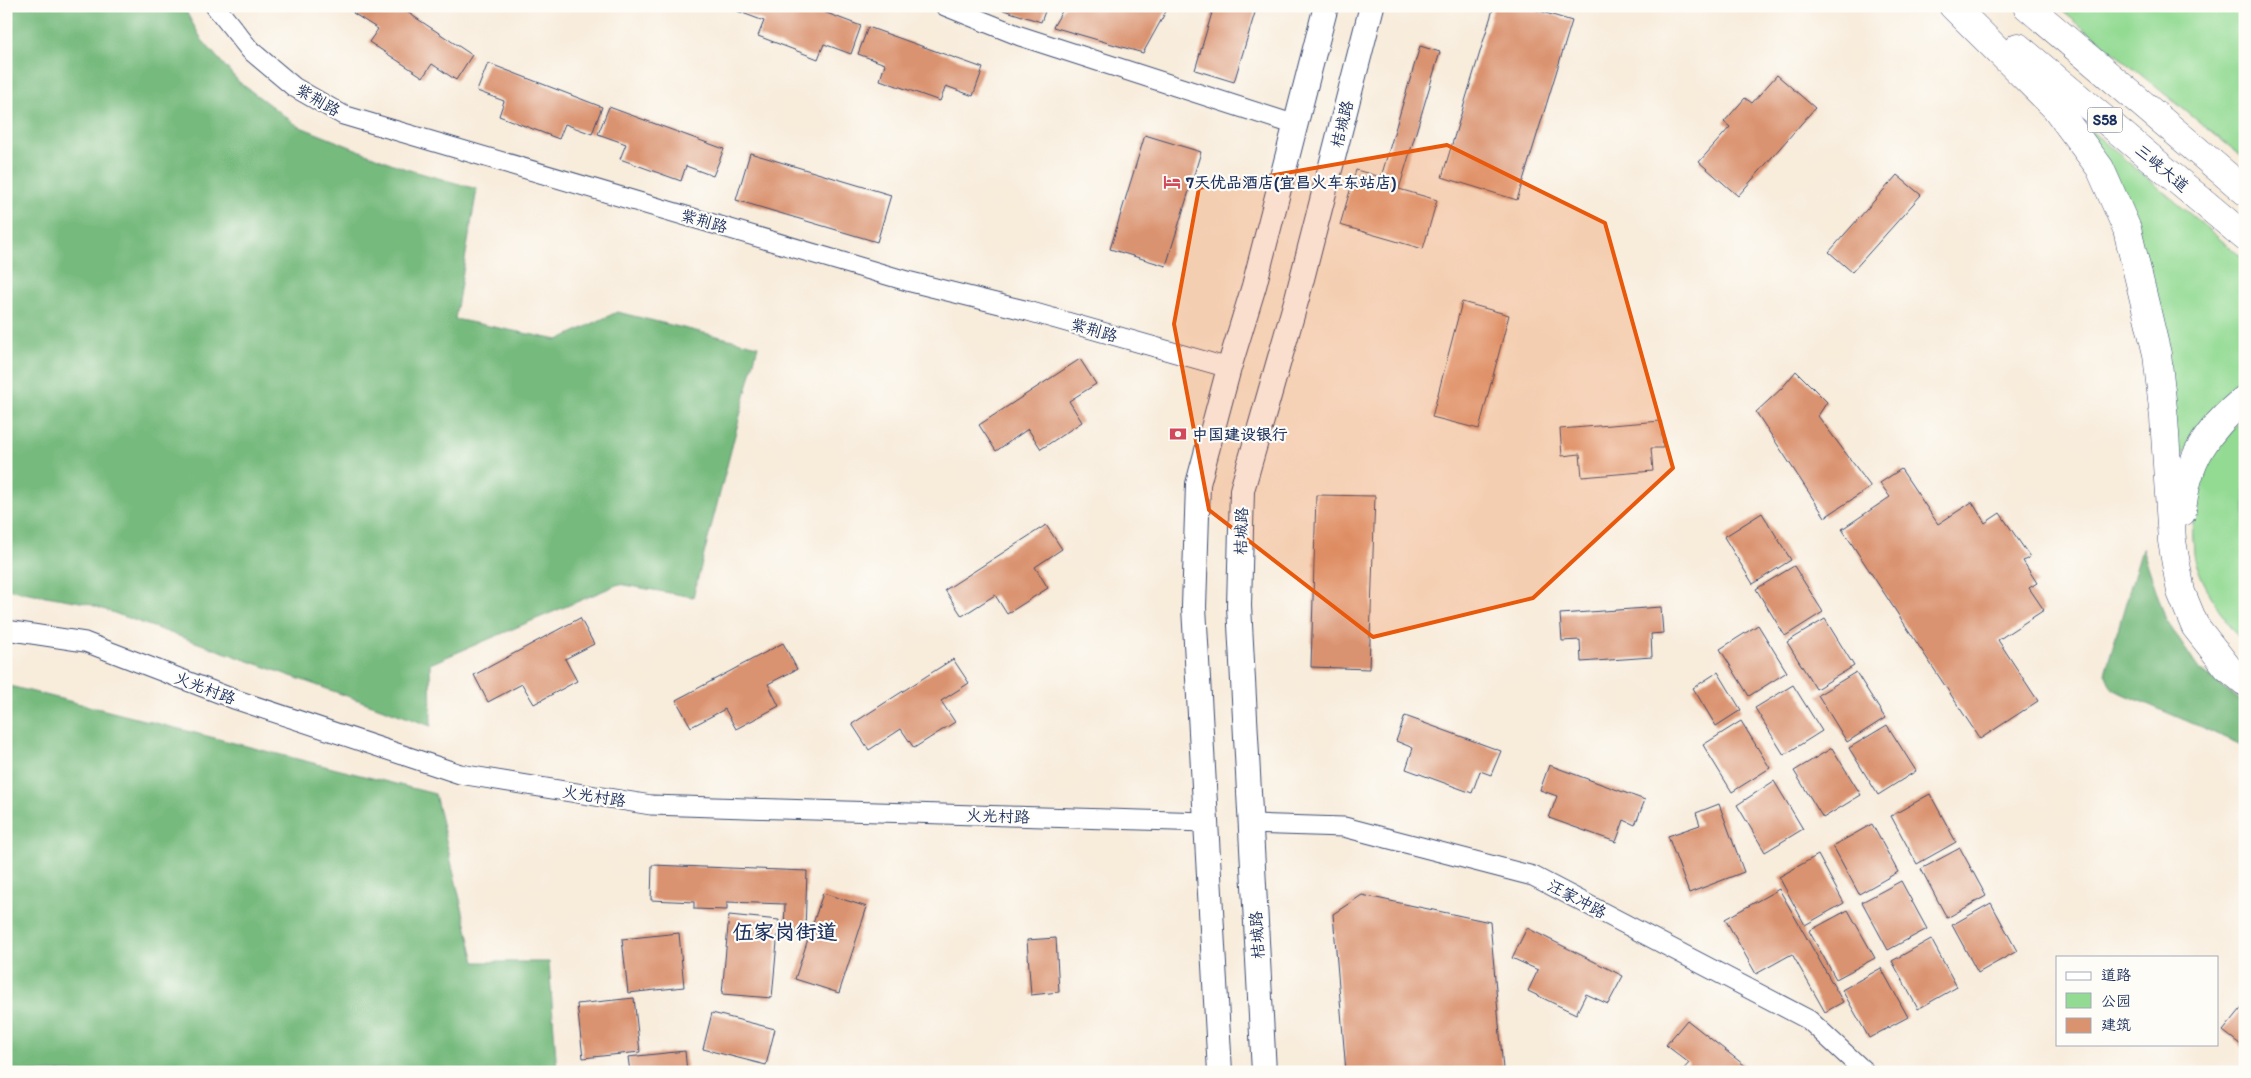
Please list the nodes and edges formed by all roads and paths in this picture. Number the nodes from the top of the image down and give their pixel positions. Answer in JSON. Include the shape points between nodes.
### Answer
{"nodes":[{"id":1,"x":215,"y":6,"type":"edge"},
{"id":2,"x":945,"y":6,"type":"edge"},
{"id":3,"x":1326,"y":6,"type":"edge"},
{"id":4,"x":1372,"y":6,"type":"edge"},
{"id":5,"x":1953,"y":6,"type":"edge"},
{"id":6,"x":1962,"y":6,"type":"edge"},
{"id":7,"x":2027,"y":6,"type":"edge"},
{"id":8,"x":1296,"y":124,"type":"junction"},
{"id":9,"x":2245,"y":191,"type":"edge"},
{"id":10,"x":2245,"y":237,"type":"edge"},
{"id":11,"x":1229,"y":368,"type":"junction"},
{"id":12,"x":2245,"y":399,"type":"edge"},
{"id":13,"x":6,"y":630,"type":"edge"},
{"id":14,"x":2245,"y":660,"type":"edge"},
{"id":15,"x":2245,"y":682,"type":"edge"},
{"id":16,"x":1206,"y":822,"type":"junction"},
{"id":17,"x":1250,"y":824,"type":"junction"},
{"id":18,"x":1220,"y":1072,"type":"edge"},
{"id":19,"x":1264,"y":1072,"type":"edge"},
{"id":20,"x":1865,"y":1072,"type":"edge"}],
"edges":[{"from":1,"to":11,"type":"street","name":"紫荆路","via":[[250,50],[294,87],[343,115],[908,281]]},
{"from":2,"to":8,"type":"street","via":[[1020,36]]},
{"from":3,"to":8,"type":"main road"},
{"from":4,"to":17,"type":"main road","name":"桔城路","via":[[1297,298],[1242,490],[1239,606]]},
{"from":5,"to":15,"type":"highway","via":[[2055,107],[2100,168],[2123,220],[2157,354],[2172,541],[2181,592],[2196,626],[2228,668]]},
{"from":6,"to":10,"type":"highway","name":"三峡大道","number":"S58","via":[[2011,41]]},
{"from":7,"to":9,"type":"highway","number":"S58"},
{"from":8,"to":11,"type":"main road"},
{"from":11,"to":16,"type":"main road","via":[[1198,484],[1194,607]]},
{"from":12,"to":14,"type":"highway","via":[[2223,416],[2190,468],[2183,494],[2181,527],[2187,564],[2200,600],[2221,634]]},
{"from":13,"to":16,"type":"street","name":"火光村路","via":[[85,642],[234,699],[469,776],[651,805]]},
{"from":16,"to":18,"type":"main road"},
{"from":17,"to":19,"type":"main road","name":"桔城路"},
{"from":17,"to":20,"type":"street","name":"汪家冲路","via":[[1344,827],[1533,876],[1809,1020]]}]}
